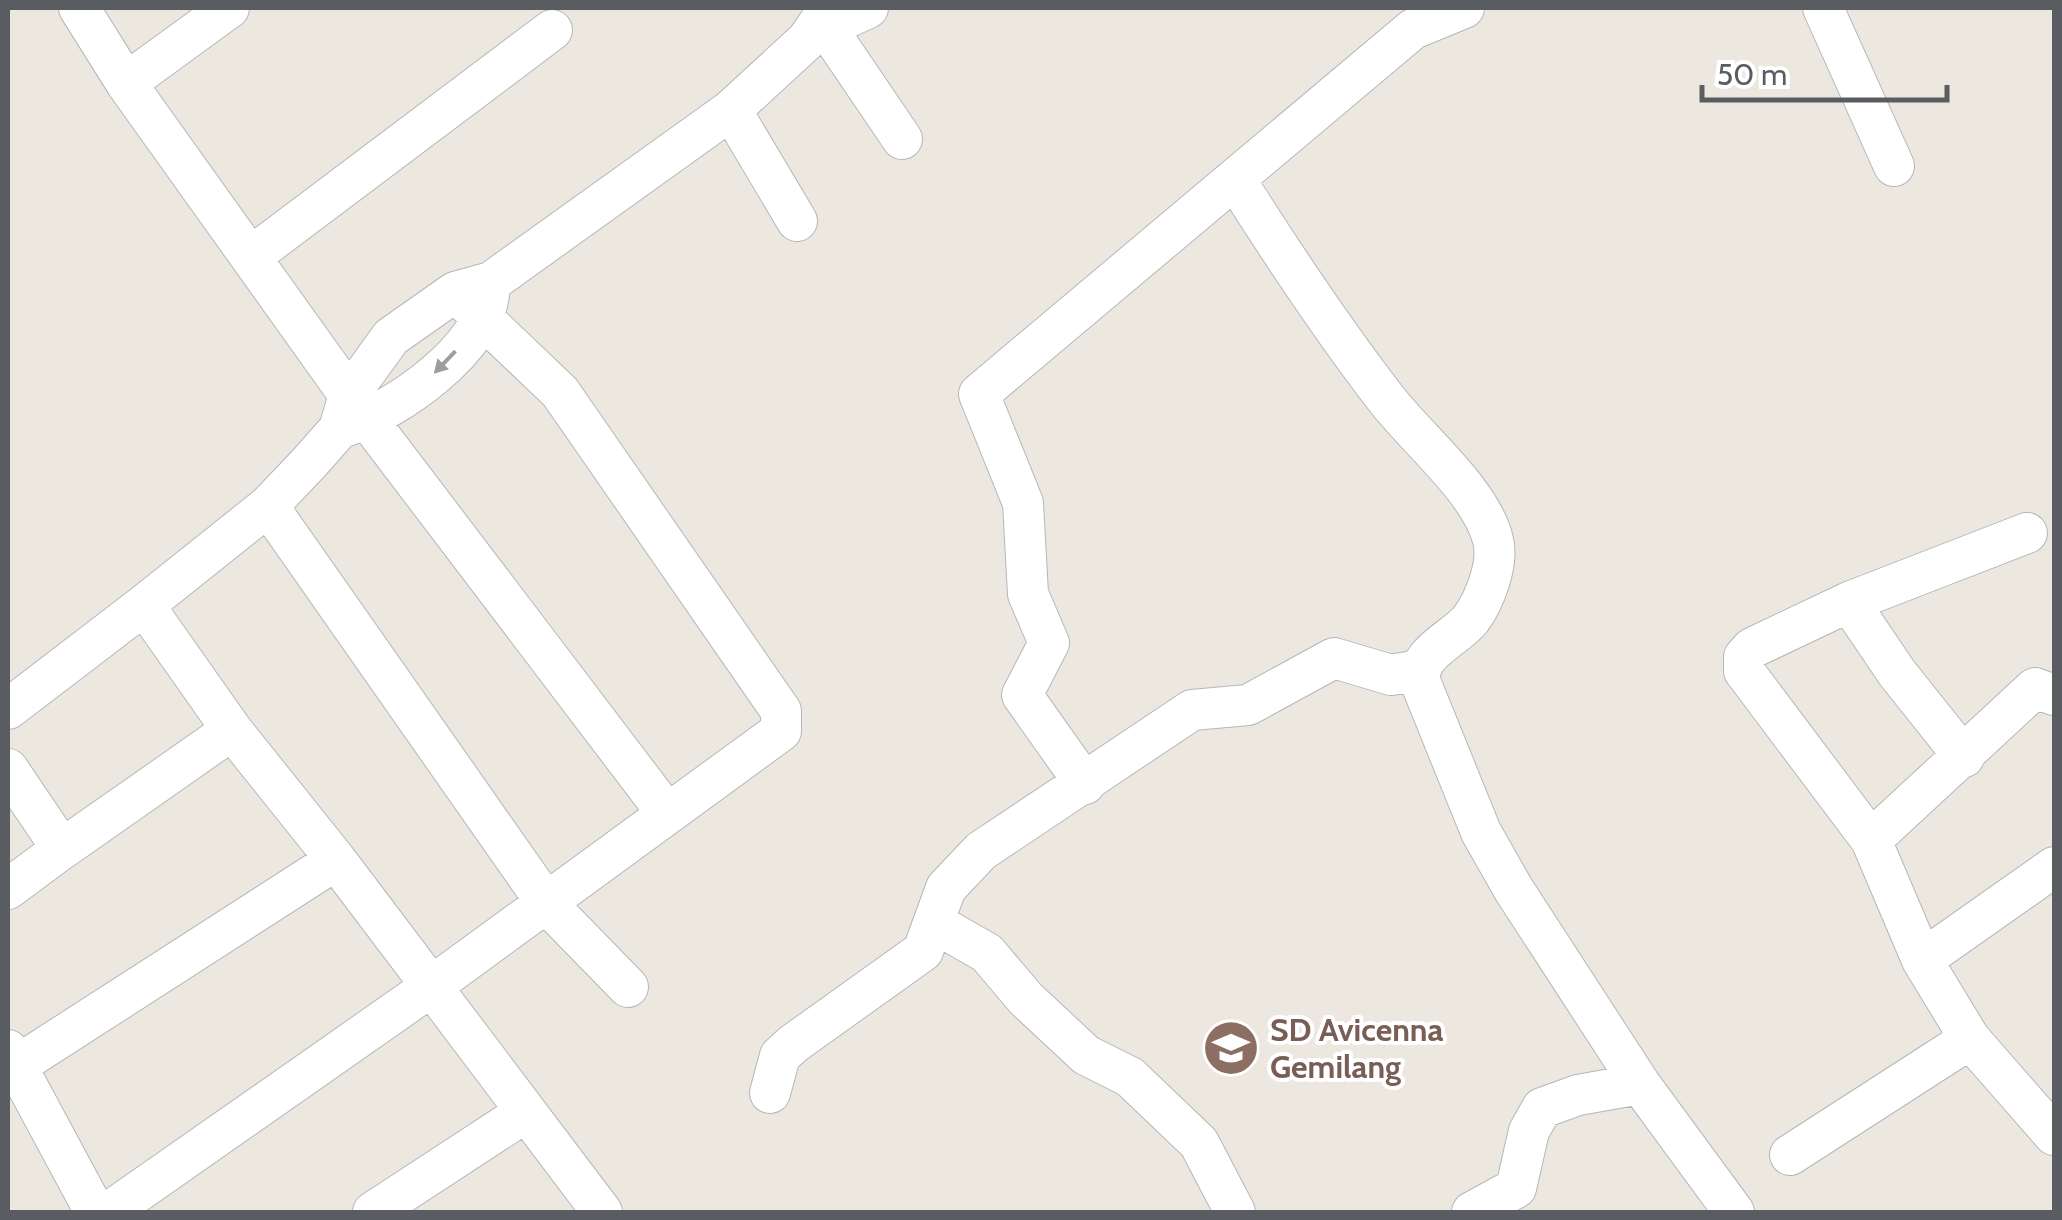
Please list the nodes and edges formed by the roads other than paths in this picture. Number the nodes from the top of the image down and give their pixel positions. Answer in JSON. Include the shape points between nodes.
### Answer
{"nodes":[{"id":1,"x":79,"y":8,"type":"edge"},
{"id":2,"x":229,"y":8,"type":"edge"},
{"id":3,"x":868,"y":8,"type":"edge"},
{"id":4,"x":1464,"y":8,"type":"edge"},
{"id":5,"x":1823,"y":8,"type":"edge"},
{"id":6,"x":1408,"y":18,"type":"edge"},
{"id":7,"x":826,"y":19,"type":"edge"},
{"id":8,"x":552,"y":30,"type":"dead end"},
{"id":9,"x":126,"y":84,"type":"junction"},
{"id":10,"x":730,"y":110,"type":"junction"},
{"id":11,"x":902,"y":139,"type":"dead end"},
{"id":12,"x":1894,"y":166,"type":"dead end"},
{"id":13,"x":1235,"y":179,"type":"junction"},
{"id":14,"x":796,"y":221,"type":"dead end"},
{"id":15,"x":252,"y":256,"type":"junction"},
{"id":16,"x":473,"y":287,"type":"junction"},
{"id":17,"x":484,"y":322,"type":"junction"},
{"id":18,"x":352,"y":414,"type":"junction"},
{"id":19,"x":268,"y":506,"type":"junction"},
{"id":20,"x":2027,"y":533,"type":"dead end"},
{"id":21,"x":1849,"y":602,"type":"junction"},
{"id":22,"x":144,"y":605,"type":"junction"},
{"id":23,"x":1419,"y":670,"type":"junction"},
{"id":24,"x":2054,"y":694,"type":"edge"},
{"id":25,"x":8,"y":708,"type":"edge"},
{"id":26,"x":232,"y":730,"type":"junction"},
{"id":27,"x":1964,"y":757,"type":"junction"},
{"id":28,"x":8,"y":770,"type":"edge"},
{"id":29,"x":1085,"y":784,"type":"junction"},
{"id":30,"x":666,"y":812,"type":"junction"},
{"id":31,"x":1871,"y":840,"type":"junction"},
{"id":32,"x":62,"y":849,"type":"junction"},
{"id":33,"x":336,"y":860,"type":"junction"},
{"id":34,"x":2054,"y":866,"type":"edge"},
{"id":35,"x":8,"y":888,"type":"edge"},
{"id":36,"x":547,"y":904,"type":"junction"},
{"id":37,"x":936,"y":924,"type":"junction"},
{"id":38,"x":1922,"y":960,"type":"junction"},
{"id":39,"x":432,"y":986,"type":"junction"},
{"id":40,"x":628,"y":987,"type":"dead end"},
{"id":41,"x":1970,"y":1039,"type":"junction"},
{"id":42,"x":12,"y":1058,"type":"edge"},
{"id":43,"x":1640,"y":1084,"type":"junction"},
{"id":44,"x":770,"y":1093,"type":"dead end"},
{"id":45,"x":526,"y":1112,"type":"junction"},
{"id":46,"x":2054,"y":1135,"type":"edge"},
{"id":47,"x":1790,"y":1154,"type":"dead end"},
{"id":48,"x":95,"y":1212,"type":"edge"},
{"id":49,"x":109,"y":1212,"type":"edge"},
{"id":50,"x":373,"y":1212,"type":"edge"},
{"id":51,"x":602,"y":1212,"type":"edge"},
{"id":52,"x":1235,"y":1212,"type":"edge"},
{"id":53,"x":1472,"y":1212,"type":"edge"},
{"id":54,"x":1734,"y":1212,"type":"edge"}],
"edges":[{"from":1,"to":9,"type":"street"},
{"from":2,"to":9,"type":"street"},
{"from":3,"to":7,"type":"street"},
{"from":4,"to":6,"type":"street"},
{"from":5,"to":12,"type":"street"},
{"from":6,"to":13,"type":"street"},
{"from":7,"to":10,"type":"street"},
{"from":7,"to":11,"type":"street"},
{"from":8,"to":15,"type":"street"},
{"from":9,"to":15,"type":"street"},
{"from":10,"to":14,"type":"street"},
{"from":10,"to":16,"type":"street"},
{"from":13,"to":23,"type":"street","via":[[1317,308],[1475,502],[1494,540],[1493,571],[1471,618]]},
{"from":13,"to":29,"type":"street","via":[[980,394],[1023,503],[1028,594],[1049,643],[1022,694]]},
{"from":15,"to":18,"type":"street"},
{"from":16,"to":17,"type":"street"},
{"from":16,"to":18,"type":"street","via":[[391,338]]},
{"from":17,"to":18,"type":"street","one_way":true,"via":[[424,384]]},
{"from":17,"to":30,"type":"street","via":[[560,392],[781,710],[781,732]]},
{"from":18,"to":19,"type":"street"},
{"from":18,"to":30,"type":"street"},
{"from":19,"to":22,"type":"street"},
{"from":19,"to":36,"type":"street"},
{"from":20,"to":21,"type":"street"},
{"from":21,"to":27,"type":"street"},
{"from":21,"to":31,"type":"street","via":[[1752,648],[1744,671]]},
{"from":22,"to":25,"type":"street"},
{"from":22,"to":26,"type":"street"},
{"from":23,"to":29,"type":"street","via":[[1391,675],[1334,658],[1248,705],[1192,710]]},
{"from":23,"to":43,"type":"street","via":[[1481,832],[1552,954]]},
{"from":24,"to":27,"type":"street","via":[[2035,688]]},
{"from":26,"to":32,"type":"street"},
{"from":26,"to":33,"type":"street"},
{"from":27,"to":31,"type":"street"},
{"from":28,"to":32,"type":"street"},
{"from":29,"to":37,"type":"street","via":[[981,851],[946,888]]},
{"from":30,"to":36,"type":"street"},
{"from":31,"to":38,"type":"street"},
{"from":32,"to":35,"type":"street"},
{"from":33,"to":39,"type":"street"},
{"from":33,"to":42,"type":"street"},
{"from":34,"to":38,"type":"street"},
{"from":36,"to":39,"type":"street"},
{"from":36,"to":40,"type":"street"},
{"from":37,"to":44,"type":"street","via":[[923,951],[780,1056]]},
{"from":37,"to":52,"type":"street","via":[[987,953],[1086,1055],[1130,1077],[1198,1143]]},
{"from":38,"to":41,"type":"street"},
{"from":39,"to":45,"type":"street"},
{"from":39,"to":49,"type":"street"},
{"from":41,"to":46,"type":"street"},
{"from":41,"to":47,"type":"street"},
{"from":42,"to":48,"type":"street"},
{"from":43,"to":53,"type":"street","via":[[1542,1108],[1529,1131],[1516,1188]]},
{"from":43,"to":54,"type":"street"},
{"from":45,"to":50,"type":"street"},
{"from":45,"to":51,"type":"street"}]}
